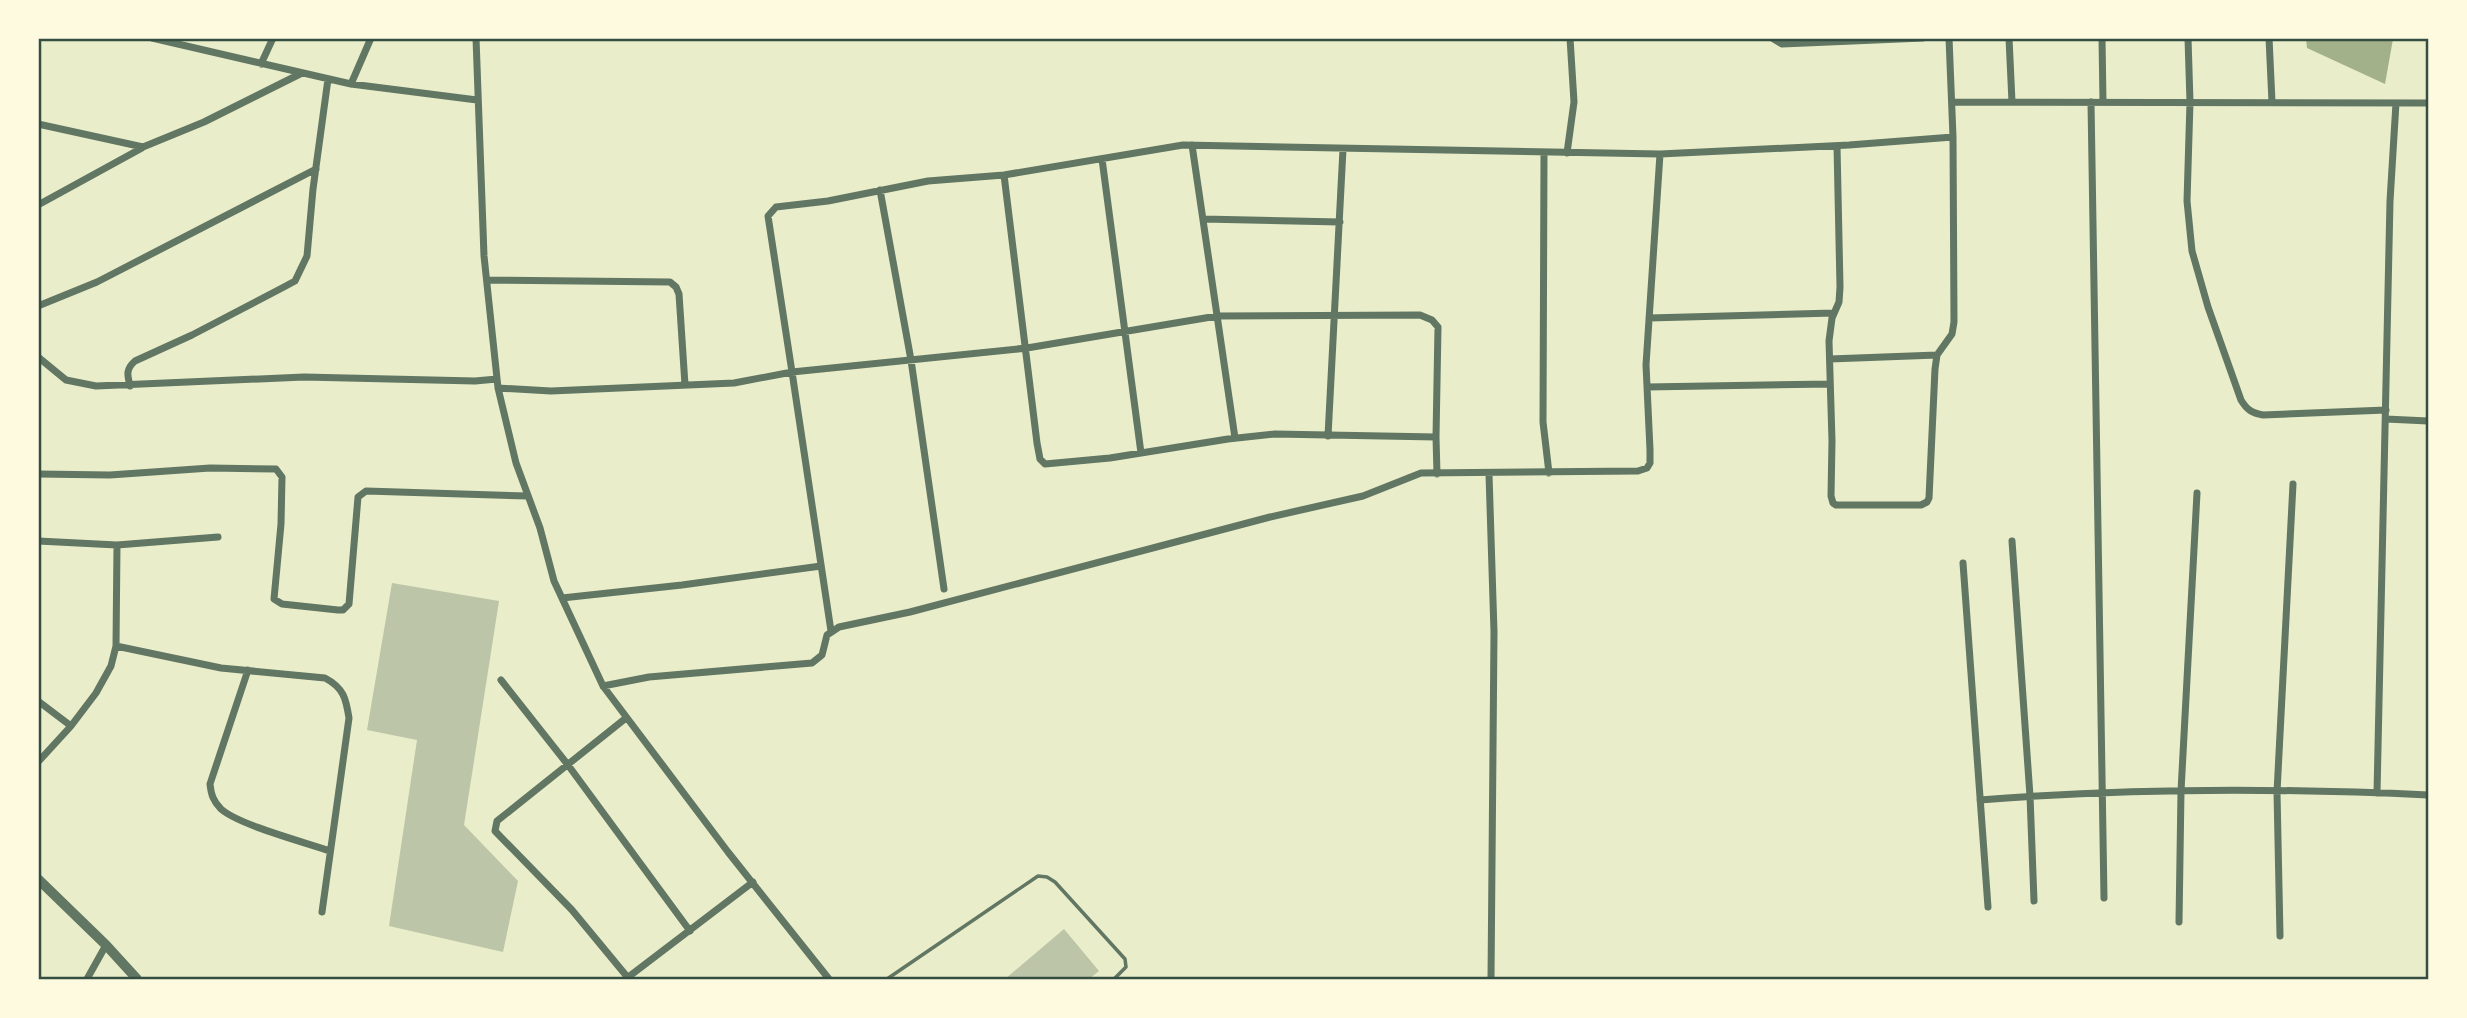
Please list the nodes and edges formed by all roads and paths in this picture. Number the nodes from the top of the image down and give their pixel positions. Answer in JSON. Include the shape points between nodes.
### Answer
{"nodes":[{"id":1,"x":152,"y":38,"type":"edge"},
{"id":2,"x":272,"y":38,"type":"edge"},
{"id":3,"x":371,"y":38,"type":"edge"},
{"id":4,"x":476,"y":38,"type":"edge"},
{"id":5,"x":1570,"y":38,"type":"edge"},
{"id":6,"x":1772,"y":38,"type":"edge"},
{"id":7,"x":1923,"y":38,"type":"edge"},
{"id":8,"x":1949,"y":38,"type":"edge"},
{"id":9,"x":2009,"y":38,"type":"edge"},
{"id":10,"x":2102,"y":38,"type":"edge"},
{"id":11,"x":2188,"y":38,"type":"edge"},
{"id":12,"x":2269,"y":38,"type":"edge"},
{"id":13,"x":261,"y":64,"type":"junction"},
{"id":14,"x":302,"y":73,"type":"junction"},
{"id":15,"x":328,"y":79,"type":"junction"},
{"id":16,"x":351,"y":84,"type":"junction"},
{"id":17,"x":477,"y":100,"type":"junction"},
{"id":18,"x":1951,"y":102,"type":"junction"},
{"id":19,"x":2012,"y":102,"type":"junction"},
{"id":20,"x":2091,"y":102,"type":"junction"},
{"id":21,"x":2103,"y":102,"type":"junction"},
{"id":22,"x":2190,"y":102,"type":"junction"},
{"id":23,"x":2272,"y":102,"type":"junction"},
{"id":24,"x":2396,"y":103,"type":"junction"},
{"id":25,"x":2428,"y":103,"type":"edge"},
{"id":26,"x":38,"y":124,"type":"edge"},
{"id":27,"x":1952,"y":137,"type":"junction"},
{"id":28,"x":1192,"y":145,"type":"junction"},
{"id":29,"x":1837,"y":146,"type":"junction"},
{"id":30,"x":143,"y":147,"type":"junction"},
{"id":31,"x":1343,"y":149,"type":"junction"},
{"id":32,"x":1544,"y":152,"type":"junction"},
{"id":33,"x":1567,"y":153,"type":"junction"},
{"id":34,"x":1660,"y":154,"type":"junction"},
{"id":35,"x":1102,"y":159,"type":"junction"},
{"id":36,"x":316,"y":169,"type":"junction"},
{"id":37,"x":1004,"y":175,"type":"junction"},
{"id":38,"x":880,"y":190,"type":"junction"},
{"id":39,"x":38,"y":205,"type":"edge"},
{"id":40,"x":1203,"y":219,"type":"junction"},
{"id":41,"x":1340,"y":222,"type":"junction"},
{"id":42,"x":487,"y":280,"type":"junction"},
{"id":43,"x":38,"y":306,"type":"edge"},
{"id":44,"x":1833,"y":313,"type":"junction"},
{"id":45,"x":1336,"y":315,"type":"junction"},
{"id":46,"x":1217,"y":316,"type":"junction"},
{"id":47,"x":1649,"y":318,"type":"junction"},
{"id":48,"x":1126,"y":331,"type":"junction"},
{"id":49,"x":1027,"y":348,"type":"junction"},
{"id":50,"x":1937,"y":355,"type":"junction"},
{"id":51,"x":38,"y":358,"type":"edge"},
{"id":52,"x":1830,"y":359,"type":"junction"},
{"id":53,"x":911,"y":360,"type":"junction"},
{"id":54,"x":792,"y":372,"type":"junction"},
{"id":55,"x":498,"y":379,"type":"junction"},
{"id":56,"x":1830,"y":384,"type":"junction"},
{"id":57,"x":685,"y":385,"type":"junction"},
{"id":58,"x":130,"y":386,"type":"junction"},
{"id":59,"x":1647,"y":387,"type":"junction"},
{"id":60,"x":498,"y":388,"type":"junction"},
{"id":61,"x":2386,"y":414,"type":"junction"},
{"id":62,"x":2428,"y":421,"type":"edge"},
{"id":63,"x":1328,"y":436,"type":"junction"},
{"id":64,"x":1436,"y":437,"type":"junction"},
{"id":65,"x":1235,"y":438,"type":"junction"},
{"id":66,"x":1142,"y":453,"type":"junction"},
{"id":67,"x":1549,"y":473,"type":"junction"},
{"id":68,"x":38,"y":474,"type":"edge"},
{"id":69,"x":1437,"y":474,"type":"junction"},
{"id":70,"x":1489,"y":474,"type":"junction"},
{"id":71,"x":2293,"y":484,"type":"dead end"},
{"id":72,"x":2197,"y":493,"type":"dead end"},
{"id":73,"x":528,"y":496,"type":"junction"},
{"id":74,"x":218,"y":537,"type":"dead end"},
{"id":75,"x":38,"y":541,"type":"edge"},
{"id":76,"x":2012,"y":541,"type":"dead end"},
{"id":77,"x":117,"y":545,"type":"junction"},
{"id":78,"x":1963,"y":564,"type":"dead end"},
{"id":79,"x":821,"y":566,"type":"junction"},
{"id":80,"x":944,"y":589,"type":"dead end"},
{"id":81,"x":562,"y":598,"type":"junction"},
{"id":82,"x":831,"y":631,"type":"junction"},
{"id":83,"x":116,"y":646,"type":"junction"},
{"id":84,"x":248,"y":670,"type":"junction"},
{"id":85,"x":501,"y":680,"type":"dead end"},
{"id":86,"x":603,"y":686,"type":"junction"},
{"id":87,"x":38,"y":701,"type":"edge"},
{"id":88,"x":626,"y":718,"type":"junction"},
{"id":89,"x":71,"y":726,"type":"junction"},
{"id":90,"x":38,"y":762,"type":"edge"},
{"id":91,"x":568,"y":765,"type":"junction"},
{"id":92,"x":2181,"y":791,"type":"junction"},
{"id":93,"x":2102,"y":792,"type":"junction"},
{"id":94,"x":2277,"y":792,"type":"junction"},
{"id":95,"x":2377,"y":793,"type":"junction"},
{"id":96,"x":2428,"y":795,"type":"edge"},
{"id":97,"x":2030,"y":796,"type":"junction"},
{"id":98,"x":1980,"y":800,"type":"junction"},
{"id":99,"x":330,"y":851,"type":"junction"},
{"id":100,"x":38,"y":879,"type":"edge"},
{"id":101,"x":753,"y":882,"type":"junction"},
{"id":102,"x":2104,"y":898,"type":"dead end"},
{"id":103,"x":2034,"y":901,"type":"dead end"},
{"id":104,"x":1988,"y":907,"type":"dead end"},
{"id":105,"x":322,"y":912,"type":"dead end"},
{"id":106,"x":2179,"y":922,"type":"dead end"},
{"id":107,"x":690,"y":931,"type":"junction"},
{"id":108,"x":2280,"y":936,"type":"dead end"},
{"id":109,"x":106,"y":945,"type":"junction"},
{"id":110,"x":87,"y":979,"type":"edge"},
{"id":111,"x":137,"y":979,"type":"edge"},
{"id":112,"x":628,"y":979,"type":"edge"},
{"id":113,"x":829,"y":979,"type":"edge"},
{"id":114,"x":887,"y":979,"type":"edge"},
{"id":115,"x":1114,"y":979,"type":"edge"},
{"id":116,"x":1491,"y":979,"type":"edge"}],
"edges":[{"from":1,"to":13,"type":"street"},
{"from":2,"to":13,"type":"street"},
{"from":3,"to":16,"type":"street"},
{"from":4,"to":17,"type":"street"},
{"from":5,"to":33,"type":"street","via":[[1574,102]]},
{"from":6,"to":7,"type":"street","via":[[1782,44]]},
{"from":8,"to":18,"type":"street"},
{"from":9,"to":19,"type":"street"},
{"from":10,"to":21,"type":"street"},
{"from":11,"to":22,"type":"street"},
{"from":12,"to":23,"type":"street"},
{"from":13,"to":14,"type":"street"},
{"from":14,"to":15,"type":"street"},
{"from":14,"to":30,"type":"street"},
{"from":15,"to":16,"type":"street"},
{"from":15,"to":36,"type":"street"},
{"from":16,"to":17,"type":"street"},
{"from":17,"to":42,"type":"street"},
{"from":18,"to":19,"type":"street"},
{"from":18,"to":27,"type":"street"},
{"from":19,"to":20,"type":"street"},
{"from":20,"to":21,"type":"street"},
{"from":20,"to":93,"type":"street"},
{"from":21,"to":22,"type":"street"},
{"from":22,"to":23,"type":"street"},
{"from":22,"to":61,"type":"street","via":[[2187,201],[2192,251],[2241,400],[2247,409],[2263,415]]},
{"from":23,"to":24,"type":"street"},
{"from":24,"to":25,"type":"street"},
{"from":24,"to":61,"type":"street","via":[[2389,201]]},
{"from":26,"to":30,"type":"street"},
{"from":27,"to":29,"type":"street"},
{"from":27,"to":50,"type":"street","via":[[1954,323]]},
{"from":28,"to":31,"type":"street"},
{"from":28,"to":35,"type":"street"},
{"from":28,"to":40,"type":"street"},
{"from":29,"to":34,"type":"street"},
{"from":29,"to":44,"type":"street","via":[[1840,287]]},
{"from":30,"to":39,"type":"street"},
{"from":31,"to":32,"type":"street"},
{"from":31,"to":41,"type":"street"},
{"from":32,"to":33,"type":"street"},
{"from":32,"to":67,"type":"street","via":[[1543,422]]},
{"from":33,"to":34,"type":"street"},
{"from":34,"to":47,"type":"street"},
{"from":35,"to":37,"type":"street"},
{"from":35,"to":48,"type":"street"},
{"from":36,"to":43,"type":"street","via":[[97,282]]},
{"from":36,"to":58,"type":"street","via":[[307,256],[295,281],[135,361],[127,373]]},
{"from":37,"to":38,"type":"street"},
{"from":37,"to":49,"type":"street"},
{"from":38,"to":53,"type":"street"},
{"from":38,"to":54,"type":"street","via":[[770,211]]},
{"from":40,"to":41,"type":"street"},
{"from":40,"to":46,"type":"street"},
{"from":41,"to":45,"type":"street"},
{"from":42,"to":55,"type":"street"},
{"from":42,"to":57,"type":"street","via":[[670,282],[679,295]]},
{"from":44,"to":47,"type":"street"},
{"from":44,"to":52,"type":"street"},
{"from":45,"to":46,"type":"street"},
{"from":45,"to":63,"type":"street"},
{"from":45,"to":64,"type":"street","via":[[1420,315],[1438,327]]},
{"from":46,"to":48,"type":"street"},
{"from":46,"to":65,"type":"street"},
{"from":47,"to":59,"type":"street"},
{"from":48,"to":49,"type":"street"},
{"from":48,"to":66,"type":"street"},
{"from":49,"to":53,"type":"street"},
{"from":49,"to":66,"type":"street","via":[[1040,459],[1045,464]]},
{"from":50,"to":52,"type":"street"},
{"from":50,"to":56,"type":"street","via":[[1929,498],[1921,505],[1833,503]]},
{"from":51,"to":58,"type":"street","via":[[66,380],[79,384]]},
{"from":52,"to":56,"type":"street"},
{"from":53,"to":54,"type":"street"},
{"from":53,"to":80,"type":"street"},
{"from":54,"to":57,"type":"street","via":[[734,383]]},
{"from":54,"to":79,"type":"street"},
{"from":55,"to":58,"type":"street","via":[[304,377]]},
{"from":55,"to":60,"type":"street"},
{"from":56,"to":59,"type":"street"},
{"from":57,"to":60,"type":"street","via":[[551,391]]},
{"from":59,"to":67,"type":"street","via":[[1647,468]]},
{"from":60,"to":73,"type":"street"},
{"from":61,"to":62,"type":"street"},
{"from":61,"to":95,"type":"street"},
{"from":63,"to":64,"type":"street"},
{"from":63,"to":65,"type":"street"},
{"from":64,"to":69,"type":"street"},
{"from":65,"to":66,"type":"street"},
{"from":67,"to":70,"type":"street"},
{"from":68,"to":73,"type":"street","via":[[276,469],[282,477],[274,599],[282,604],[338,610],[349,604],[361,493]]},
{"from":69,"to":70,"type":"street"},
{"from":69,"to":82,"type":"street","via":[[1421,473],[1363,496]]},
{"from":70,"to":116,"type":"street","via":[[1494,632]]},
{"from":71,"to":94,"type":"street"},
{"from":72,"to":92,"type":"street"},
{"from":73,"to":81,"type":"street"},
{"from":74,"to":77,"type":"street"},
{"from":75,"to":77,"type":"street"},
{"from":76,"to":97,"type":"street"},
{"from":77,"to":83,"type":"street"},
{"from":78,"to":98,"type":"street"},
{"from":79,"to":81,"type":"street"},
{"from":79,"to":82,"type":"street"},
{"from":81,"to":86,"type":"street"},
{"from":82,"to":86,"type":"street","via":[[822,655],[812,663],[649,677]]},
{"from":83,"to":84,"type":"street"},
{"from":83,"to":89,"type":"street","via":[[96,693]]},
{"from":84,"to":99,"type":"street","via":[[325,678],[338,685],[346,697],[349,718]]},
{"from":84,"to":99,"type":"street","via":[[211,794],[233,817]]},
{"from":85,"to":91,"type":"street"},
{"from":86,"to":88,"type":"street"},
{"from":87,"to":89,"type":"street"},
{"from":88,"to":91,"type":"street"},
{"from":88,"to":101,"type":"street"},
{"from":89,"to":90,"type":"street"},
{"from":91,"to":107,"type":"street"},
{"from":91,"to":112,"type":"street","via":[[497,821],[495,831],[572,910]]},
{"from":92,"to":93,"type":"street"},
{"from":92,"to":94,"type":"street"},
{"from":92,"to":106,"type":"street"},
{"from":93,"to":97,"type":"street"},
{"from":93,"to":102,"type":"street"},
{"from":94,"to":95,"type":"street"},
{"from":94,"to":108,"type":"street"},
{"from":95,"to":96,"type":"street"},
{"from":97,"to":98,"type":"street"},
{"from":97,"to":103,"type":"street"},
{"from":98,"to":104,"type":"street"},
{"from":99,"to":105,"type":"street"},
{"from":100,"to":109,"type":"street"},
{"from":101,"to":107,"type":"street"},
{"from":101,"to":113,"type":"street"},
{"from":107,"to":112,"type":"street"},
{"from":109,"to":110,"type":"street"},
{"from":109,"to":111,"type":"street"},
{"from":114,"to":115,"type":"lane","via":[[1038,876],[1055,882],[1125,959],[1126,967]]}]}
